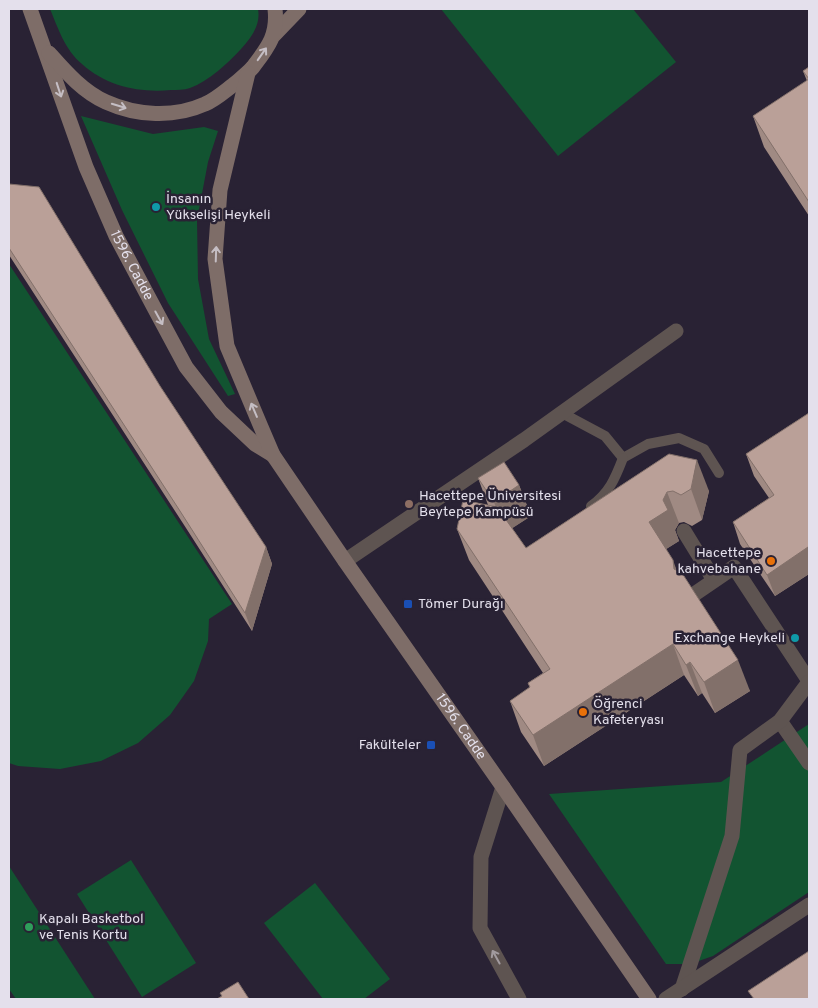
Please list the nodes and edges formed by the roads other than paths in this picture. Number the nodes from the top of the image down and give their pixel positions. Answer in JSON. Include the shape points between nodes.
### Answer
{"nodes":[{"id":1,"x":30,"y":9,"type":"edge"},
{"id":2,"x":276,"y":9,"type":"edge"},
{"id":3,"x":299,"y":9,"type":"edge"},
{"id":4,"x":274,"y":35,"type":"junction"},
{"id":5,"x":41,"y":44,"type":"junction"},
{"id":6,"x":248,"y":73,"type":"junction"},
{"id":7,"x":676,"y":331,"type":"dead end"},
{"id":8,"x":562,"y":413,"type":"junction"},
{"id":9,"x":274,"y":455,"type":"junction"},
{"id":10,"x":623,"y":458,"type":"junction"},
{"id":11,"x":719,"y":473,"type":"dead end"},
{"id":12,"x":585,"y":510,"type":"edge"},
{"id":13,"x":684,"y":530,"type":"dead end"},
{"id":14,"x":345,"y":561,"type":"junction"},
{"id":15,"x":714,"y":580,"type":"junction"},
{"id":16,"x":693,"y":595,"type":"edge"},
{"id":17,"x":803,"y":659,"type":"edge"},
{"id":18,"x":809,"y":681,"type":"edge"},
{"id":19,"x":780,"y":721,"type":"junction"},
{"id":20,"x":809,"y":763,"type":"edge"},
{"id":21,"x":504,"y":787,"type":"junction"},
{"id":22,"x":809,"y":905,"type":"edge"},
{"id":23,"x":682,"y":989,"type":"junction"},
{"id":24,"x":519,"y":999,"type":"edge"},
{"id":25,"x":649,"y":999,"type":"edge"},
{"id":26,"x":666,"y":999,"type":"edge"}],
"edges":[{"from":1,"to":5,"type":"street","name":"1596. Cadde"},
{"from":2,"to":4,"type":"street","name":"1596. Cadde"},
{"from":3,"to":4,"type":"street"},
{"from":6,"to":4,"type":"street","name":"1596. Cadde","one_way":true},
{"from":5,"to":6,"type":"street","name":"1596. Cadde","one_way":true,"via":[[70,77],[90,93],[106,102],[140,112],[180,112],[206,104]]},
{"from":5,"to":9,"type":"street","name":"1596. Cadde","one_way":true,"via":[[86,167],[116,236],[186,367],[221,412],[255,444]]},
{"from":9,"to":6,"type":"street","name":"1596. Cadde","one_way":true,"via":[[227,346],[215,260],[220,190]]},
{"from":7,"to":8,"type":"street"},
{"from":8,"to":10,"type":"lane","via":[[605,436]]},
{"from":8,"to":14,"type":"street"},
{"from":9,"to":14,"type":"street","name":"1596. Cadde"},
{"from":10,"to":11,"type":"lane","via":[[648,444],[679,438],[704,449]]},
{"from":10,"to":12,"type":"lane","via":[[614,482],[600,499]]},
{"from":13,"to":15,"type":"street"},
{"from":14,"to":21,"type":"street","name":"1596. Cadde"},
{"from":15,"to":16,"type":"street"},
{"from":15,"to":17,"type":"street","via":[[734,566]]},
{"from":17,"to":18,"type":"street"},
{"from":18,"to":19,"type":"street"},
{"from":19,"to":20,"type":"street"},
{"from":19,"to":23,"type":"street","via":[[740,750],[732,836]]},
{"from":24,"to":21,"type":"street","one_way":true,"via":[[480,928],[481,857]]},
{"from":21,"to":25,"type":"street","name":"1596. Cadde"},
{"from":22,"to":23,"type":"street"},
{"from":23,"to":26,"type":"street"}]}
